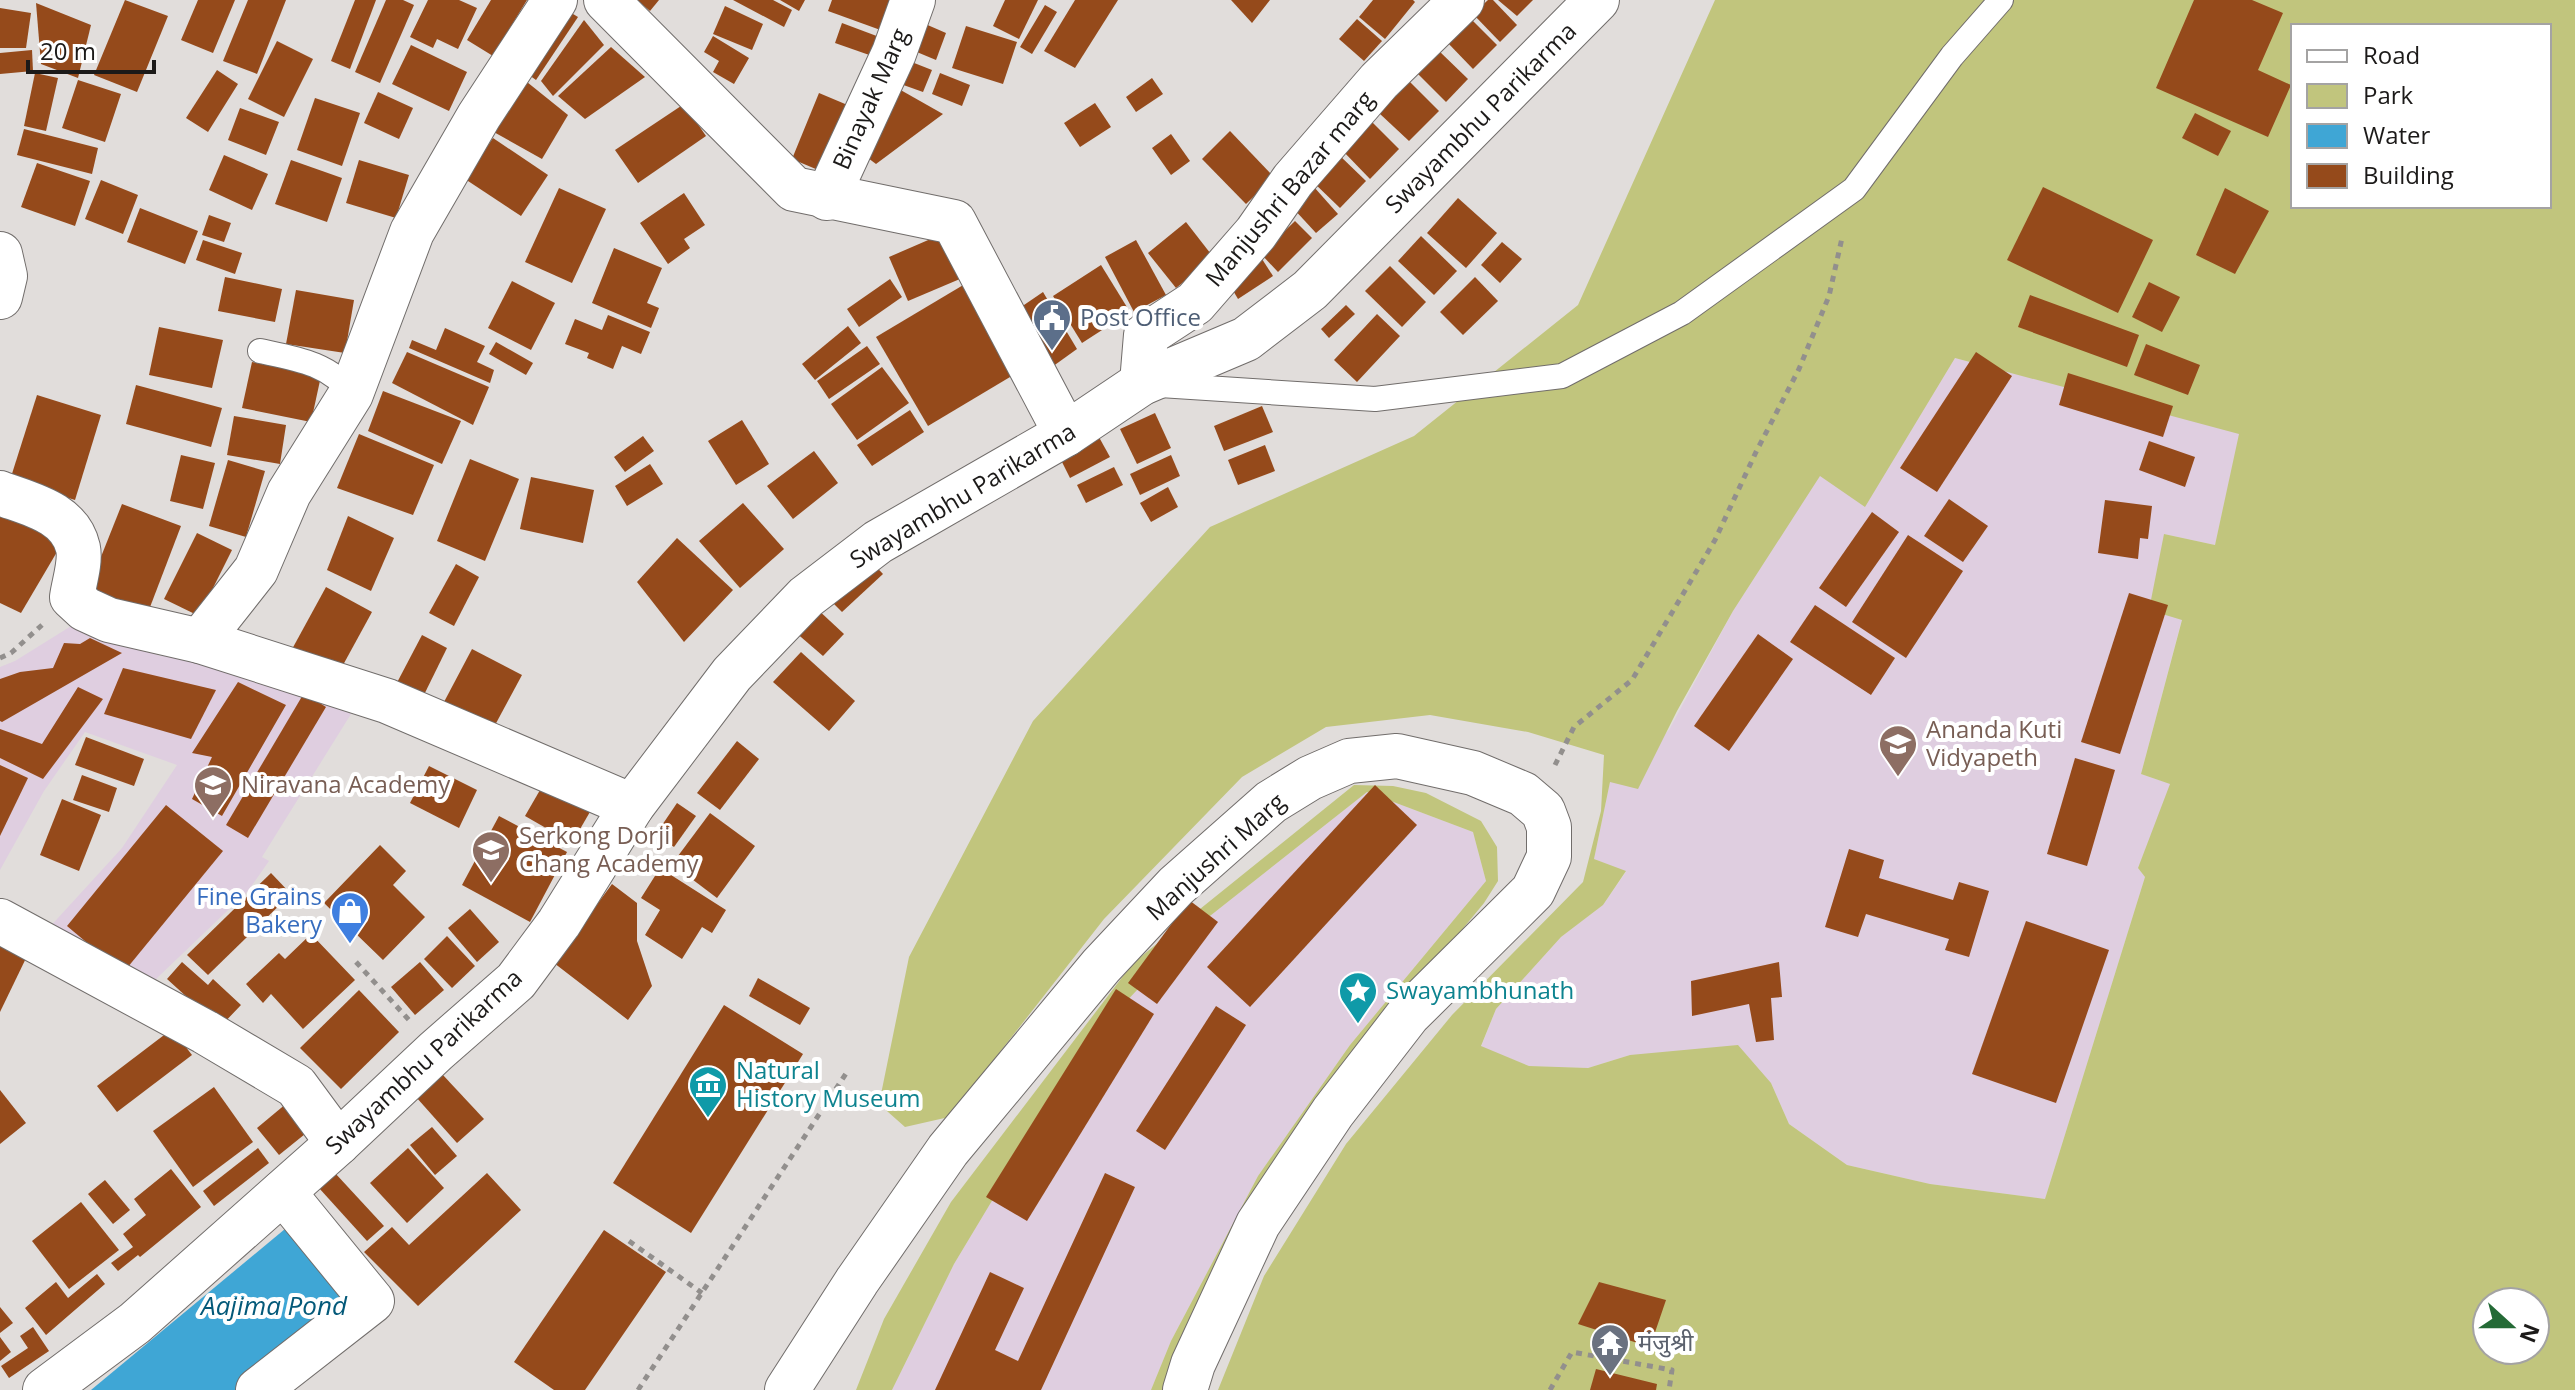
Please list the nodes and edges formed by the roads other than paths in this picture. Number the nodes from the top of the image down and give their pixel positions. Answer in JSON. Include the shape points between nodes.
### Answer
{"nodes":[{"id":1,"x":555,"y":0,"type":"edge"},
{"id":2,"x":606,"y":0,"type":"edge"},
{"id":3,"x":913,"y":0,"type":"edge"},
{"id":4,"x":1462,"y":0,"type":"edge"},
{"id":5,"x":2001,"y":0,"type":"edge"},
{"id":6,"x":1588,"y":4,"type":"edge"},
{"id":7,"x":827,"y":198,"type":"junction"},
{"id":8,"x":0,"y":254,"type":"edge"},
{"id":9,"x":0,"y":297,"type":"edge"},
{"id":10,"x":260,"y":351,"type":"dead end"},
{"id":11,"x":1142,"y":383,"type":"junction"},
{"id":12,"x":351,"y":394,"type":"junction"},
{"id":13,"x":1066,"y":434,"type":"junction"},
{"id":14,"x":0,"y":493,"type":"edge"},
{"id":15,"x":200,"y":641,"type":"junction"},
{"id":16,"x":632,"y":806,"type":"junction"},
{"id":17,"x":0,"y":921,"type":"edge"},
{"id":18,"x":338,"y":1143,"type":"junction"},
{"id":19,"x":283,"y":1192,"type":"junction"},
{"id":20,"x":68,"y":1383,"type":"edge"},
{"id":21,"x":258,"y":1390,"type":"edge"},
{"id":22,"x":787,"y":1390,"type":"edge"},
{"id":23,"x":1185,"y":1390,"type":"edge"}],
"edges":[{"from":1,"to":12,"type":"street","via":[[412,232]]},
{"from":2,"to":7,"type":"street","via":[[794,189]]},
{"from":3,"to":7,"type":"street","name":"Binayak Marg"},
{"from":4,"to":11,"type":"street","name":"Manjushri Bazar marg","via":[[1379,81],[1195,303],[1146,335]]},
{"from":5,"to":11,"type":"lane","via":[[1952,56],[1854,189],[1682,313],[1562,376],[1375,399]]},
{"from":6,"to":11,"type":"street","name":"Swayambhu Parikarma","via":[[1310,290],[1246,339]]},
{"from":7,"to":13,"type":"street","via":[[954,222]]},
{"from":8,"to":9,"type":"street","via":[[5,276]]},
{"from":10,"to":12,"type":"lane","via":[[310,362],[342,380]]},
{"from":11,"to":13,"type":"street","name":"Swayambhu Parikarma"},
{"from":12,"to":15,"type":"street","via":[[289,493],[256,570]]},
{"from":13,"to":16,"type":"street","name":"Swayambhu Parikarma","via":[[878,542],[806,597],[732,674]]},
{"from":14,"to":15,"type":"street","via":[[56,515],[70,529],[79,549],[72,597],[85,609],[109,620]]},
{"from":15,"to":16,"type":"street","via":[[387,701]]},
{"from":16,"to":18,"type":"street","name":"Swayambhu Parikarma","via":[[516,981]]},
{"from":17,"to":18,"type":"street","via":[[296,1086]]},
{"from":18,"to":19,"type":"street","name":"Swayambhu Parikarma"},
{"from":19,"to":20,"type":"street","name":"Swayambhu Parikarma"},
{"from":19,"to":21,"type":"street","via":[[372,1301]]},
{"from":22,"to":23,"type":"street","name":"Manjushri Marg","via":[[948,1150],[1101,966],[1176,886],[1271,802],[1349,761],[1397,756],[1473,773],[1523,794],[1543,811],[1549,827],[1549,857],[1533,891],[1408,1015],[1333,1112],[1258,1224]]}]}
